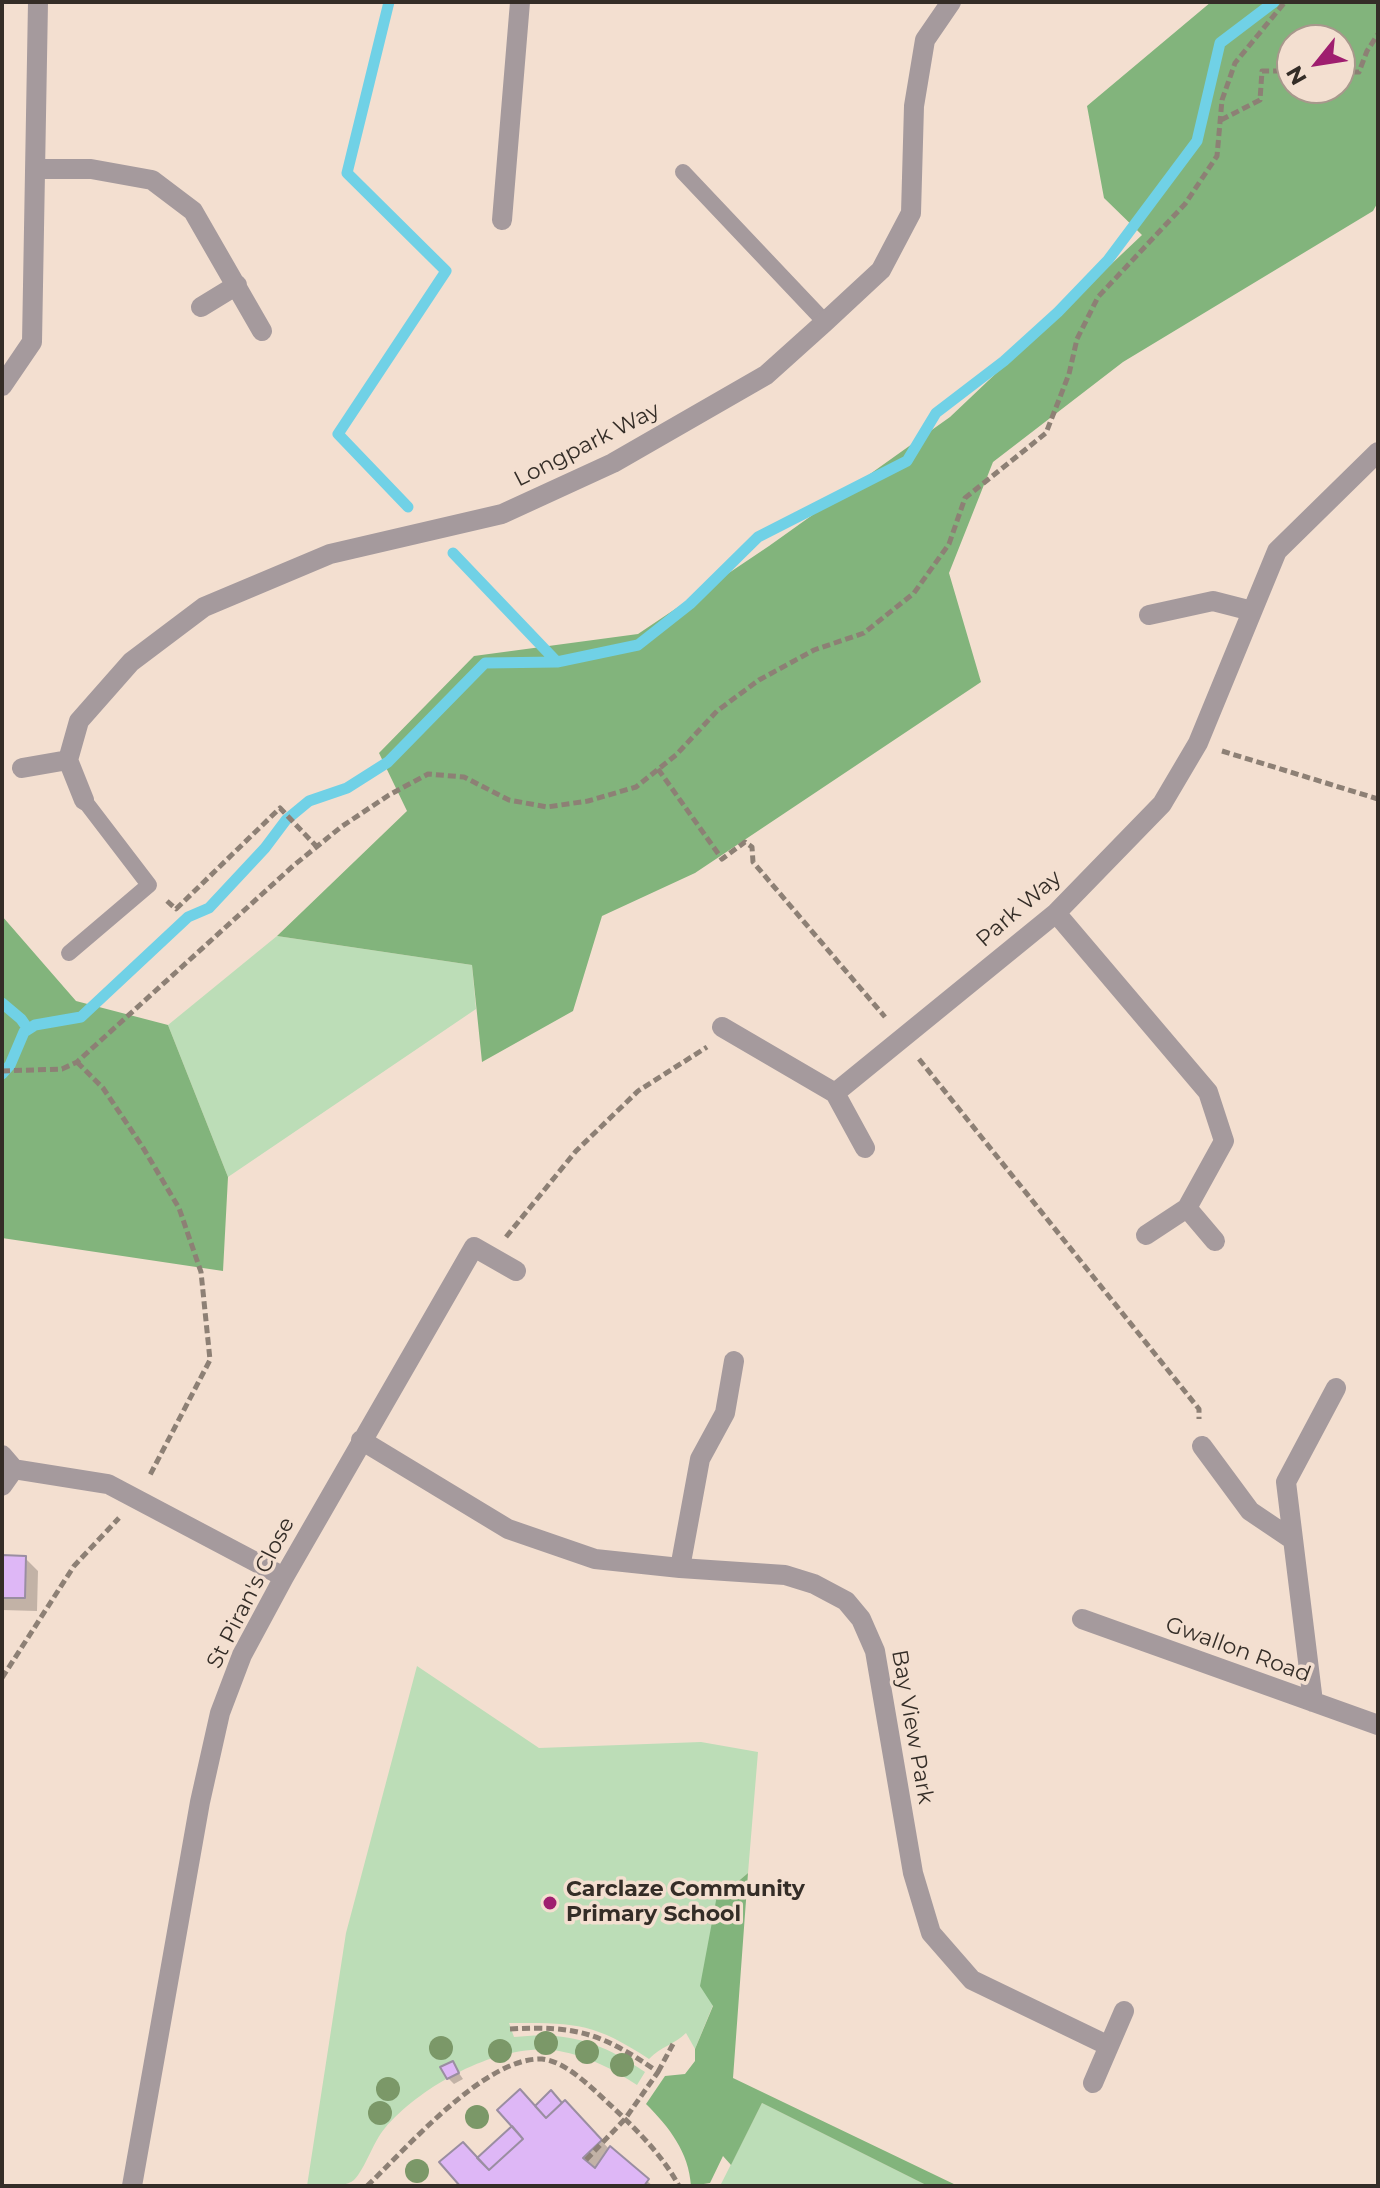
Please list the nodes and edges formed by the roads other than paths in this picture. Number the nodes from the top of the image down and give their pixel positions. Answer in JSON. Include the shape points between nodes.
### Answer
{"nodes":[{"id":1,"x":38,"y":2,"type":"edge"},
{"id":2,"x":520,"y":2,"type":"edge"},
{"id":3,"x":951,"y":2,"type":"edge"},
{"id":4,"x":36,"y":169,"type":"junction"},
{"id":5,"x":683,"y":172,"type":"dead end"},
{"id":6,"x":502,"y":220,"type":"dead end"},
{"id":7,"x":237,"y":285,"type":"junction"},
{"id":8,"x":201,"y":307,"type":"dead end"},
{"id":9,"x":825,"y":322,"type":"junction"},
{"id":10,"x":262,"y":331,"type":"dead end"},
{"id":11,"x":2,"y":386,"type":"edge"},
{"id":12,"x":1378,"y":452,"type":"edge"},
{"id":13,"x":1252,"y":611,"type":"junction"},
{"id":14,"x":1149,"y":615,"type":"dead end"},
{"id":15,"x":68,"y":760,"type":"junction"},
{"id":16,"x":22,"y":768,"type":"dead end"},
{"id":17,"x":84,"y":800,"type":"joint"},
{"id":18,"x":1056,"y":913,"type":"junction"},
{"id":19,"x":69,"y":953,"type":"dead end"},
{"id":20,"x":722,"y":1027,"type":"road end"},
{"id":21,"x":835,"y":1093,"type":"junction"},
{"id":22,"x":865,"y":1148,"type":"dead end"},
{"id":23,"x":1187,"y":1208,"type":"junction"},
{"id":24,"x":1146,"y":1235,"type":"dead end"},
{"id":25,"x":1215,"y":1241,"type":"dead end"},
{"id":26,"x":516,"y":1271,"type":"dead end"},
{"id":27,"x":734,"y":1361,"type":"dead end"},
{"id":28,"x":1336,"y":1388,"type":"dead end"},
{"id":29,"x":361,"y":1440,"type":"junction"},
{"id":30,"x":1202,"y":1446,"type":"road end"},
{"id":31,"x":6,"y":1470,"type":"edge"},
{"id":32,"x":1293,"y":1540,"type":"junction"},
{"id":33,"x":680,"y":1568,"type":"junction"},
{"id":34,"x":284,"y":1577,"type":"junction"},
{"id":35,"x":1082,"y":1619,"type":"dead end"},
{"id":36,"x":1313,"y":1702,"type":"junction"},
{"id":37,"x":1378,"y":1725,"type":"edge"},
{"id":38,"x":1124,"y":2011,"type":"dead end"},
{"id":39,"x":1109,"y":2046,"type":"junction"},
{"id":40,"x":1093,"y":2083,"type":"dead end"},
{"id":41,"x":132,"y":2186,"type":"edge"}],
"edges":[{"from":1,"to":4,"type":"street"},
{"from":2,"to":6,"type":"street"},
{"from":3,"to":9,"type":"street","name":"Longpark Way","via":[[925,40],[914,106],[911,213],[881,270]]},
{"from":4,"to":7,"type":"street","via":[[91,169],[152,180],[193,211]]},
{"from":4,"to":11,"type":"street","via":[[32,342]]},
{"from":5,"to":9,"type":"lane"},
{"from":7,"to":8,"type":"street"},
{"from":7,"to":10,"type":"street"},
{"from":9,"to":15,"type":"street","name":"Longpark Way","via":[[766,375],[613,463],[502,514],[330,554],[204,607],[131,662],[79,721]]},
{"from":12,"to":13,"type":"street","name":"Park Way","via":[[1277,551]]},
{"from":13,"to":14,"type":"street","via":[[1213,601]]},
{"from":13,"to":18,"type":"street","name":"Park Way","via":[[1198,743],[1162,804]]},
{"from":15,"to":16,"type":"street"},
{"from":15,"to":17,"type":"street"},
{"from":17,"to":19,"type":"lane","via":[[149,885]]},
{"from":18,"to":21,"type":"street","name":"Park Way"},
{"from":18,"to":23,"type":"street","via":[[1208,1092],[1224,1141]]},
{"from":20,"to":21,"type":"street"},
{"from":21,"to":22,"type":"street"},
{"from":23,"to":24,"type":"street"},
{"from":23,"to":25,"type":"street"},
{"from":26,"to":29,"type":"street","name":"St Piran's Close","via":[[474,1247]]},
{"from":27,"to":33,"type":"street","via":[[725,1413],[700,1459]]},
{"from":28,"to":32,"type":"street","via":[[1286,1482]]},
{"from":29,"to":33,"type":"street","name":"Bay View Park","via":[[508,1529],[595,1559]]},
{"from":29,"to":34,"type":"street","name":"St Piran's Close"},
{"from":30,"to":32,"type":"street","via":[[1250,1511]]},
{"from":31,"to":34,"type":"street","via":[[108,1484]]},
{"from":32,"to":36,"type":"street"},
{"from":33,"to":39,"type":"street","name":"Bay View Park","via":[[785,1575],[846,1601],[875,1651],[913,1873],[931,1933],[972,1980]]},
{"from":34,"to":41,"type":"street","name":"St Piran's Close","via":[[242,1655],[220,1713]]},
{"from":35,"to":36,"type":"street","name":"Gwallon Road"},
{"from":36,"to":37,"type":"street","name":"Gwallon Road"},
{"from":38,"to":39,"type":"street"},
{"from":39,"to":40,"type":"street"}]}
